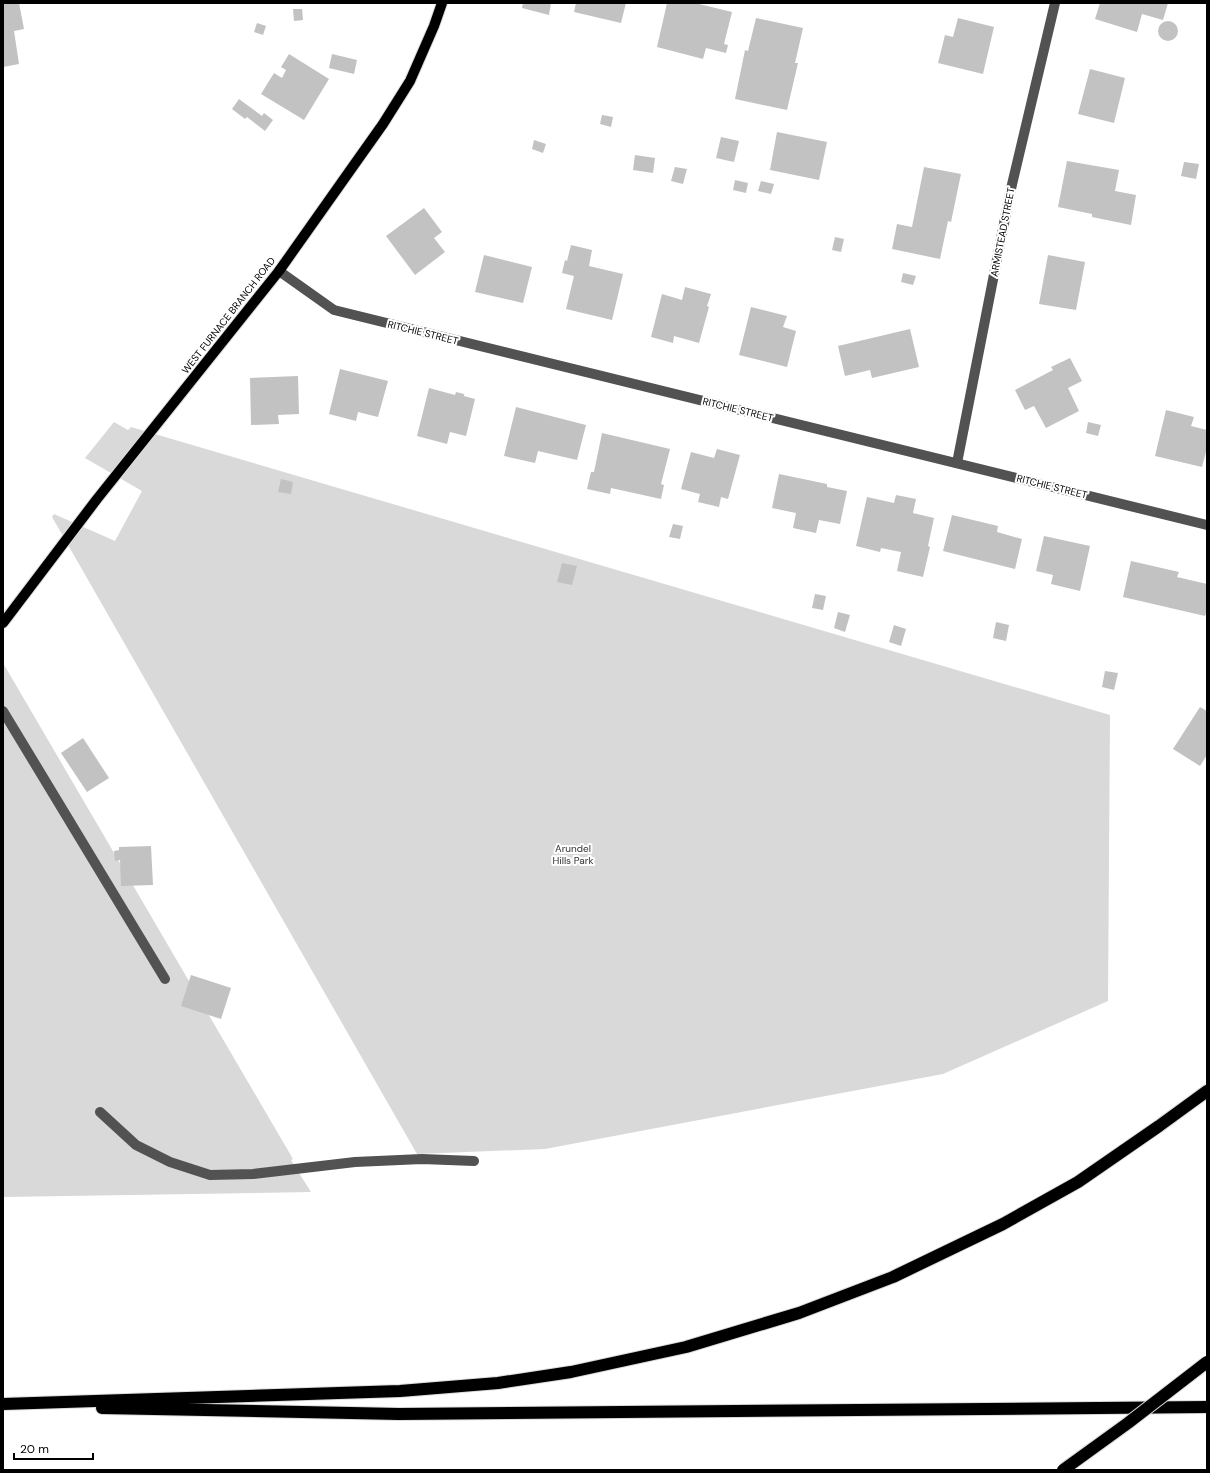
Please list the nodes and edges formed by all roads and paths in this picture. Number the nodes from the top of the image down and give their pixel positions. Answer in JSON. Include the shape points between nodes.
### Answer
{"nodes":[{"id":1,"x":442,"y":3,"type":"edge"},
{"id":2,"x":1055,"y":3,"type":"edge"},
{"id":3,"x":279,"y":271,"type":"junction"},
{"id":4,"x":956,"y":463,"type":"junction"},
{"id":5,"x":1207,"y":525,"type":"edge"},
{"id":6,"x":3,"y":623,"type":"edge"},
{"id":7,"x":3,"y":711,"type":"edge"},
{"id":8,"x":164,"y":979,"type":"dead end"},
{"id":9,"x":1207,"y":1091,"type":"edge"},
{"id":10,"x":100,"y":1112,"type":"dead end"},
{"id":11,"x":474,"y":1161,"type":"dead end"},
{"id":12,"x":1207,"y":1362,"type":"edge"},
{"id":13,"x":3,"y":1405,"type":"edge"},
{"id":14,"x":1207,"y":1407,"type":"edge"},
{"id":15,"x":1062,"y":1470,"type":"edge"}],
"edges":[{"from":1,"to":3,"type":"main road","name":"WEST FURNACE BRANCH ROAD","via":[[410,81],[383,124]]},
{"from":2,"to":4,"type":"street","name":"ARMISTEAD STREET","via":[[1010,193]]},
{"from":3,"to":4,"type":"street","name":"RITCHIE STREET","via":[[334,310]]},
{"from":3,"to":6,"type":"main road","name":"WEST FURNACE BRANCH ROAD","via":[[97,499]]},
{"from":4,"to":5,"type":"street","name":"RITCHIE STREET"},
{"from":7,"to":8,"type":"street"},
{"from":9,"to":13,"type":"highway","via":[[1078,1182],[1003,1224],[893,1277],[799,1313],[686,1347],[571,1372],[498,1383],[408,1390]]},
{"from":10,"to":11,"type":"street","via":[[136,1145],[170,1162],[210,1174],[253,1174],[356,1162],[422,1159]]},
{"from":12,"to":15,"type":"highway","bridge":true,"via":[[1128,1424]]},
{"from":13,"to":14,"type":"highway","via":[[399,1414]]}]}
